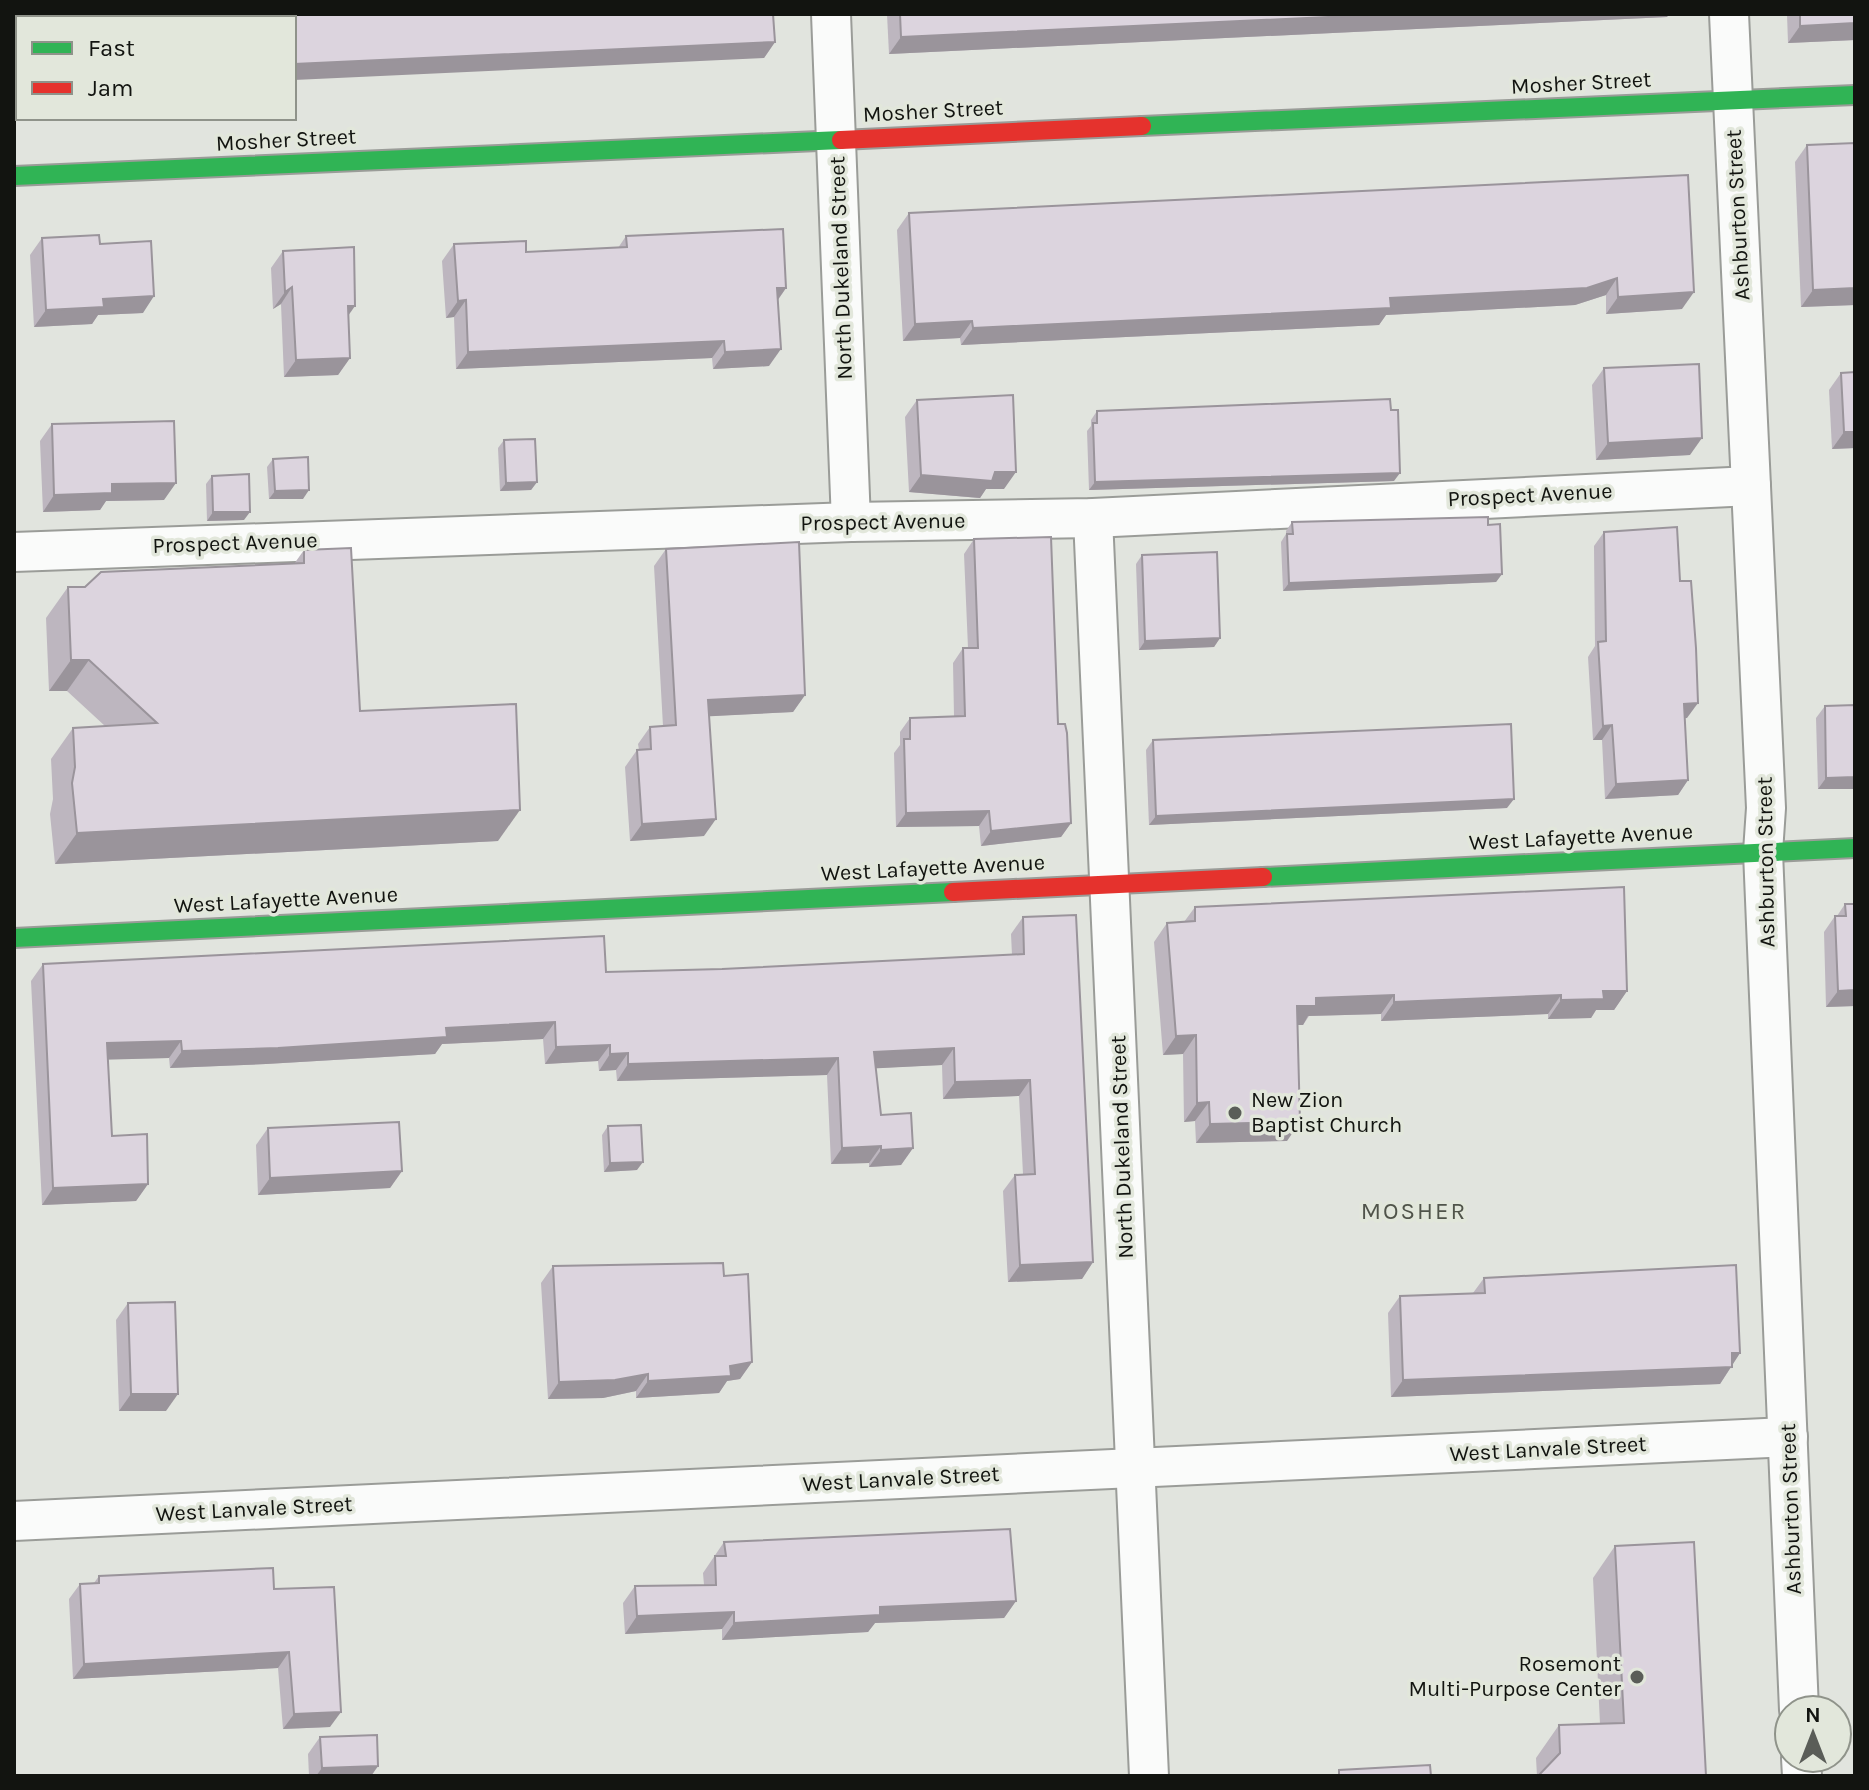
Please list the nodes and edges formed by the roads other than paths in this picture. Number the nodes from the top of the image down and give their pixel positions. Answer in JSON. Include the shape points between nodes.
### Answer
{"nodes":[{"id":1,"x":831,"y":14,"type":"edge"},
{"id":2,"x":1729,"y":14,"type":"edge"},
{"id":3,"x":1855,"y":95,"type":"edge"},
{"id":4,"x":1732,"y":100,"type":"junction"},
{"id":5,"x":836,"y":139,"type":"junction"},
{"id":6,"x":14,"y":176,"type":"edge"},
{"id":7,"x":1751,"y":486,"type":"junction"},
{"id":8,"x":1093,"y":518,"type":"junction"},
{"id":9,"x":851,"y":522,"type":"junction"},
{"id":10,"x":14,"y":552,"type":"edge"},
{"id":11,"x":1855,"y":848,"type":"edge"},
{"id":12,"x":1763,"y":852,"type":"junction"},
{"id":13,"x":1111,"y":883,"type":"junction"},
{"id":14,"x":14,"y":938,"type":"edge"},
{"id":15,"x":1788,"y":1437,"type":"junction"},
{"id":16,"x":1135,"y":1468,"type":"junction"},
{"id":17,"x":14,"y":1521,"type":"edge"},
{"id":18,"x":1798,"y":1694,"type":"edge"},
{"id":19,"x":1149,"y":1776,"type":"edge"}],
"edges":[{"from":1,"to":5,"type":"street","name":"North Dukeland Street"},
{"from":2,"to":4,"type":"street","name":"Ashburton Street"},
{"from":3,"to":4,"type":"main road","name":"Mosher Street"},
{"from":4,"to":5,"type":"main road","name":"Mosher Street"},
{"from":4,"to":7,"type":"street","name":"Ashburton Street"},
{"from":5,"to":6,"type":"main road","name":"Mosher Street"},
{"from":5,"to":9,"type":"street","name":"North Dukeland Street"},
{"from":7,"to":8,"type":"street","name":"Prospect Avenue"},
{"from":7,"to":12,"type":"street","name":"Ashburton Street","via":[[1766,808]]},
{"from":8,"to":9,"type":"street","name":"Prospect Avenue"},
{"from":8,"to":13,"type":"street","name":"North Dukeland Street"},
{"from":9,"to":10,"type":"street","name":"Prospect Avenue"},
{"from":11,"to":12,"type":"main road","name":"West Lafayette Avenue"},
{"from":12,"to":13,"type":"main road","name":"West Lafayette Avenue"},
{"from":12,"to":15,"type":"street","name":"Ashburton Street"},
{"from":13,"to":14,"type":"main road","name":"West Lafayette Avenue"},
{"from":13,"to":16,"type":"street","name":"North Dukeland Street"},
{"from":15,"to":16,"type":"street","name":"West Lanvale Street"},
{"from":15,"to":18,"type":"street","name":"Ashburton Street"},
{"from":16,"to":17,"type":"street","name":"West Lanvale Street"},
{"from":16,"to":19,"type":"street","name":"North Dukeland Street"}]}
